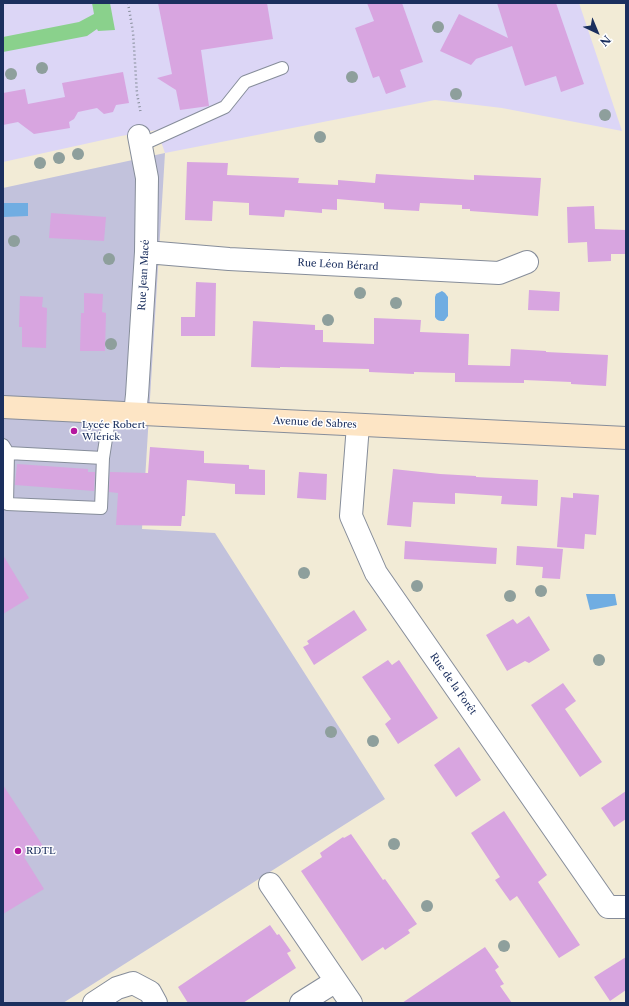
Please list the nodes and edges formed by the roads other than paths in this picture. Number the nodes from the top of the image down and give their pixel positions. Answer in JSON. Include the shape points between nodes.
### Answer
{"nodes":[{"id":1,"x":282,"y":68,"type":"dead end"},
{"id":2,"x":140,"y":140,"type":"joint"},
{"id":3,"x":146,"y":252,"type":"junction"},
{"id":4,"x":527,"y":262,"type":"dead end"},
{"id":5,"x":3,"y":407,"type":"edge"},
{"id":6,"x":110,"y":412,"type":"junction"},
{"id":7,"x":135,"y":414,"type":"junction"},
{"id":8,"x":358,"y":425,"type":"junction"},
{"id":9,"x":626,"y":438,"type":"edge"},
{"id":10,"x":5,"y":449,"type":"edge"},
{"id":11,"x":103,"y":458,"type":"junction"},
{"id":12,"x":270,"y":884,"type":"dead end"},
{"id":13,"x":626,"y":907,"type":"edge"},
{"id":14,"x":336,"y":981,"type":"junction"},
{"id":15,"x":94,"y":1003,"type":"edge"},
{"id":16,"x":156,"y":1003,"type":"edge"},
{"id":17,"x":301,"y":1003,"type":"edge"},
{"id":18,"x":351,"y":1003,"type":"edge"}],
"edges":[{"from":1,"to":2,"type":"lane","via":[[245,82],[225,107]]},
{"from":2,"to":3,"type":"street","name":"Rue Jean Macé","via":[[147,178]]},
{"from":3,"to":4,"type":"street","name":"Rue Léon Bérard","via":[[229,259],[499,273]]},
{"from":3,"to":7,"type":"street","name":"Rue Jean Macé"},
{"from":5,"to":6,"type":"main road","name":"Avenue de Sabres"},
{"from":6,"to":7,"type":"main road","name":"Avenue de Sabres"},
{"from":6,"to":11,"type":"lane"},
{"from":7,"to":8,"type":"main road","name":"Avenue de Sabres"},
{"from":8,"to":9,"type":"main road","name":"Avenue de Sabres"},
{"from":8,"to":13,"type":"street","name":"Rue de la Forêt","via":[[351,516],[376,573],[608,907]]},
{"from":10,"to":11,"type":"lane"},
{"from":10,"to":11,"type":"lane","via":[[7,504],[101,508]]},
{"from":12,"to":14,"type":"street"},
{"from":14,"to":17,"type":"street"},
{"from":14,"to":18,"type":"street"},
{"from":15,"to":16,"type":"street","via":[[117,988],[133,984],[150,992]]}]}
